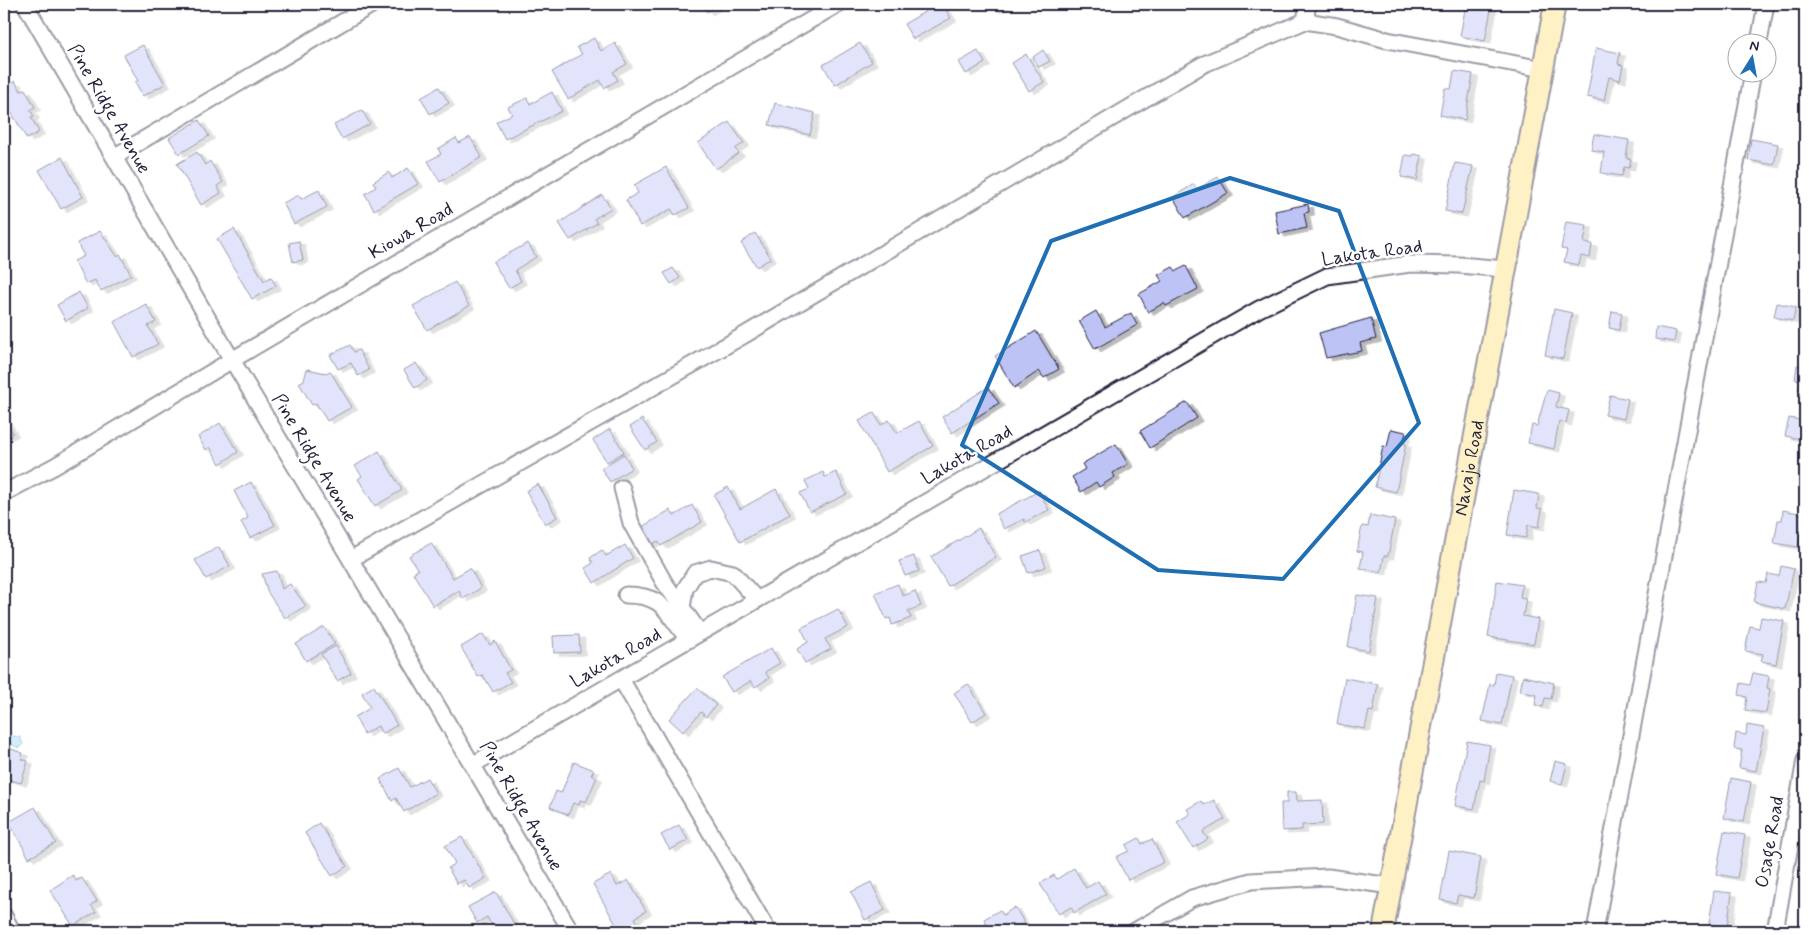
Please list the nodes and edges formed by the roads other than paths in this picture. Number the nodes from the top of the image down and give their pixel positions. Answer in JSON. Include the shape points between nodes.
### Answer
{"nodes":[{"id":1,"x":25,"y":4,"type":"edge"},
{"id":2,"x":373,"y":4,"type":"edge"},
{"id":3,"x":838,"y":4,"type":"edge"},
{"id":4,"x":1308,"y":4,"type":"edge"},
{"id":5,"x":1555,"y":4,"type":"edge"},
{"id":6,"x":1766,"y":4,"type":"edge"},
{"id":7,"x":1305,"y":21,"type":"junction"},
{"id":8,"x":1761,"y":32,"type":"edge"},
{"id":9,"x":1543,"y":69,"type":"junction"},
{"id":10,"x":1751,"y":82,"type":"edge"},
{"id":11,"x":114,"y":157,"type":"junction"},
{"id":12,"x":1505,"y":269,"type":"junction"},
{"id":13,"x":232,"y":360,"type":"junction"},
{"id":14,"x":622,"y":488,"type":"dead end"},
{"id":15,"x":4,"y":493,"type":"edge"},
{"id":16,"x":351,"y":559,"type":"junction"},
{"id":17,"x":626,"y":596,"type":"dead end"},
{"id":18,"x":757,"y":600,"type":"junction"},
{"id":19,"x":682,"y":608,"type":"junction"},
{"id":20,"x":694,"y":636,"type":"junction"},
{"id":21,"x":621,"y":679,"type":"junction"},
{"id":22,"x":1805,"y":760,"type":"edge"},
{"id":23,"x":474,"y":764,"type":"junction"},
{"id":24,"x":1803,"y":785,"type":"edge"},
{"id":25,"x":1391,"y":886,"type":"junction"},
{"id":26,"x":4,"y":916,"type":"edge"},
{"id":27,"x":12,"y":931,"type":"edge"},
{"id":28,"x":571,"y":931,"type":"edge"},
{"id":29,"x":768,"y":931,"type":"edge"},
{"id":30,"x":1135,"y":931,"type":"edge"},
{"id":31,"x":1383,"y":931,"type":"edge"},
{"id":32,"x":1595,"y":931,"type":"edge"},
{"id":33,"x":1775,"y":931,"type":"edge"}],
"edges":[{"from":1,"to":11,"type":"street","name":"Pine Ridge Avenue"},
{"from":2,"to":11,"type":"street"},
{"from":3,"to":13,"type":"street","name":"Kiowa Road"},
{"from":4,"to":7,"type":"street"},
{"from":5,"to":9,"type":"main road","name":"Navajo Road"},
{"from":6,"to":8,"type":"street"},
{"from":7,"to":9,"type":"street"},
{"from":7,"to":16,"type":"street","via":[[1195,69],[741,337]]},
{"from":9,"to":12,"type":"main road","name":"Navajo Road"},
{"from":10,"to":32,"type":"street"},
{"from":11,"to":13,"type":"street","name":"Pine Ridge Avenue"},
{"from":12,"to":18,"type":"street","name":"Lakota Road","via":[[1459,264],[1410,264],[1327,276],[1259,310]]},
{"from":12,"to":25,"type":"main road","name":"Navajo Road"},
{"from":13,"to":15,"type":"street","name":"Kiowa Road"},
{"from":13,"to":16,"type":"street","name":"Pine Ridge Avenue"},
{"from":14,"to":19,"type":"street","via":[[631,523]]},
{"from":16,"to":23,"type":"street","name":"Pine Ridge Avenue"},
{"from":17,"to":20,"type":"street","via":[[643,595],[655,599]]},
{"from":18,"to":19,"type":"street","via":[[733,573],[711,568],[695,573],[685,589]]},
{"from":18,"to":20,"type":"street","name":"Lakota Road"},
{"from":19,"to":20,"type":"street"},
{"from":20,"to":21,"type":"street","name":"Lakota Road"},
{"from":21,"to":23,"type":"street","name":"Lakota Road"},
{"from":21,"to":29,"type":"street"},
{"from":22,"to":24,"type":"street","name":"Osage Road"},
{"from":23,"to":28,"type":"street","name":"Pine Ridge Avenue"},
{"from":24,"to":33,"type":"street","name":"Osage Road"},
{"from":25,"to":30,"type":"street","via":[[1328,877],[1251,881],[1192,898]]},
{"from":25,"to":31,"type":"main road","name":"Navajo Road"},
{"from":26,"to":27,"type":"street"}]}
